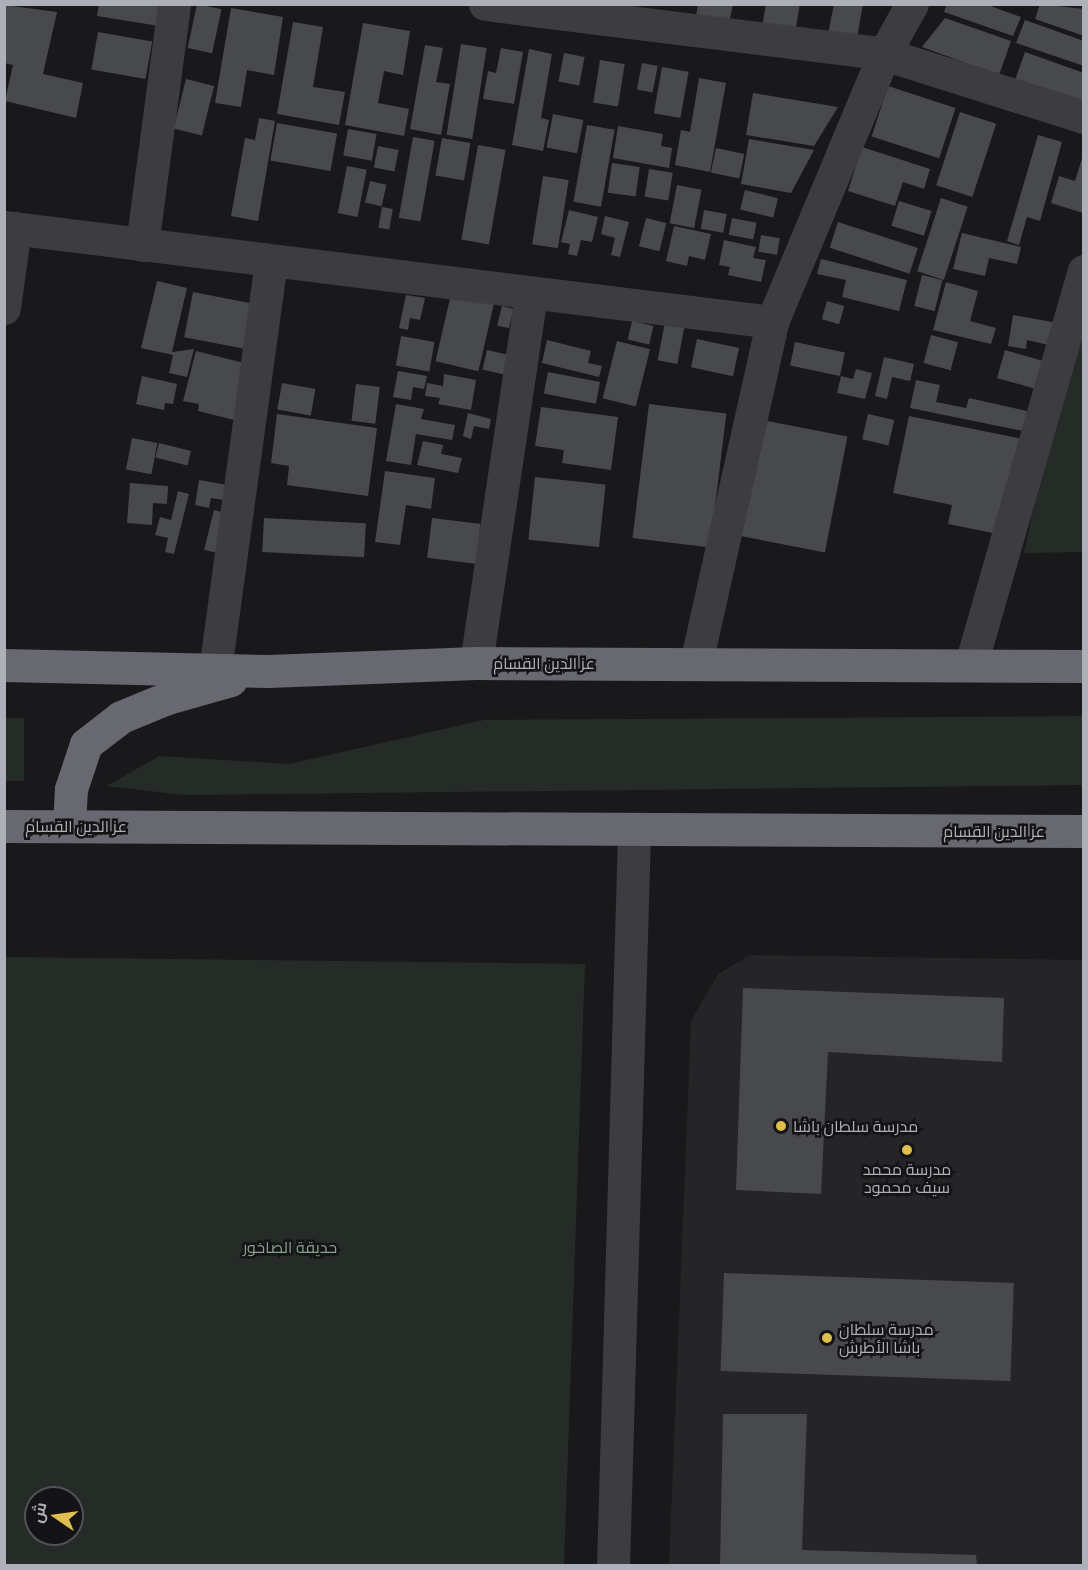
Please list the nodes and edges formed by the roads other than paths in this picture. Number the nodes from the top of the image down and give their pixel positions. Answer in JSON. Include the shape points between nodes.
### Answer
{"nodes":[{"id":1,"x":174,"y":4,"type":"edge"},
{"id":2,"x":485,"y":4,"type":"edge"},
{"id":3,"x":912,"y":4,"type":"edge"},
{"id":4,"x":884,"y":54,"type":"junction"},
{"id":5,"x":1083,"y":117,"type":"edge"},
{"id":6,"x":10,"y":228,"type":"edge"},
{"id":7,"x":142,"y":245,"type":"junction"},
{"id":8,"x":271,"y":261,"type":"junction"},
{"id":9,"x":1083,"y":271,"type":"edge"},
{"id":10,"x":531,"y":296,"type":"junction"},
{"id":11,"x":4,"y":308,"type":"edge"},
{"id":12,"x":772,"y":322,"type":"junction"},
{"id":13,"x":476,"y":663,"type":"junction"},
{"id":14,"x":696,"y":663,"type":"junction"},
{"id":15,"x":971,"y":664,"type":"junction"},
{"id":16,"x":4,"y":665,"type":"edge"},
{"id":17,"x":1083,"y":666,"type":"edge"},
{"id":18,"x":215,"y":670,"type":"junction"},
{"id":19,"x":268,"y":671,"type":"junction"},
{"id":20,"x":4,"y":826,"type":"edge"},
{"id":21,"x":69,"y":826,"type":"junction"},
{"id":22,"x":634,"y":831,"type":"junction"},
{"id":23,"x":1083,"y":831,"type":"edge"},
{"id":24,"x":613,"y":1566,"type":"edge"}],
"edges":[{"from":1,"to":7,"type":"street"},
{"from":2,"to":4,"type":"street"},
{"from":3,"to":4,"type":"street"},
{"from":4,"to":5,"type":"street"},
{"from":4,"to":12,"type":"street"},
{"from":6,"to":7,"type":"street"},
{"from":6,"to":11,"type":"street"},
{"from":7,"to":8,"type":"street"},
{"from":8,"to":10,"type":"street"},
{"from":8,"to":18,"type":"street"},
{"from":9,"to":15,"type":"street"},
{"from":10,"to":12,"type":"street"},
{"from":10,"to":13,"type":"street"},
{"from":12,"to":14,"type":"street"},
{"from":13,"to":14,"type":"highway","name":"عز الدين القسام"},
{"from":13,"to":19,"type":"highway","name":"عز الدين القسام"},
{"from":14,"to":15,"type":"highway","name":"عز الدين القسام"},
{"from":15,"to":17,"type":"highway","name":"عز الدين القسام"},
{"from":16,"to":18,"type":"highway","name":"عز الدين القسام"},
{"from":18,"to":19,"type":"highway","name":"عز الدين القسام"},
{"from":19,"to":21,"type":"highway","via":[[167,698],[121,717],[86,744],[71,789]]},
{"from":20,"to":21,"type":"highway","name":"عز الدين القسام"},
{"from":21,"to":22,"type":"highway","name":"عز الدين القسام"},
{"from":22,"to":23,"type":"highway","name":"عز الدين القسام"},
{"from":22,"to":24,"type":"street"}]}
